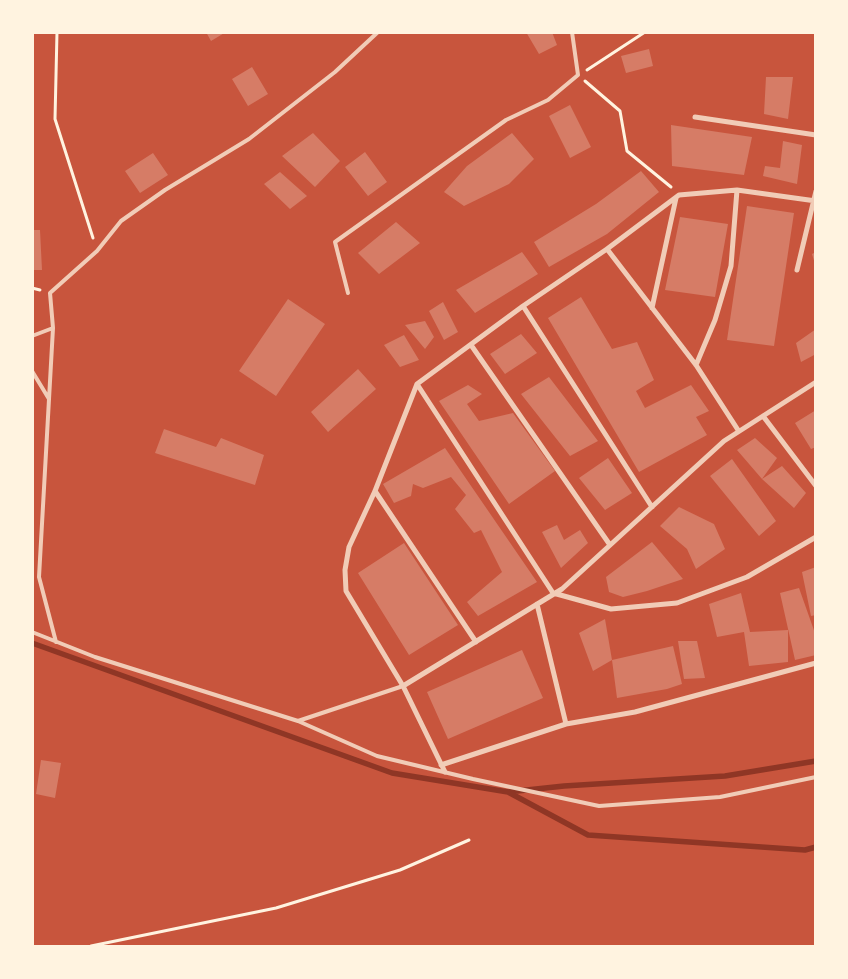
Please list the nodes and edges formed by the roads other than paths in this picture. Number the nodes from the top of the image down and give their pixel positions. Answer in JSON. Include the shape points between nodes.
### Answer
{"nodes":[{"id":1,"x":378,"y":32,"type":"edge"},
{"id":2,"x":572,"y":32,"type":"edge"},
{"id":3,"x":695,"y":118,"type":"dead end"},
{"id":4,"x":816,"y":135,"type":"edge"},
{"id":5,"x":737,"y":190,"type":"junction"},
{"id":6,"x":816,"y":191,"type":"edge"},
{"id":7,"x":678,"y":196,"type":"junction"},
{"id":8,"x":815,"y":201,"type":"edge"},
{"id":9,"x":607,"y":249,"type":"junction"},
{"id":10,"x":797,"y":270,"type":"dead end"},
{"id":11,"x":348,"y":293,"type":"dead end"},
{"id":12,"x":524,"y":306,"type":"junction"},
{"id":13,"x":652,"y":308,"type":"junction"},
{"id":14,"x":53,"y":328,"type":"junction"},
{"id":15,"x":32,"y":336,"type":"edge"},
{"id":16,"x":471,"y":344,"type":"junction"},
{"id":17,"x":696,"y":365,"type":"junction"},
{"id":18,"x":32,"y":371,"type":"edge"},
{"id":19,"x":816,"y":382,"type":"edge"},
{"id":20,"x":417,"y":384,"type":"junction"},
{"id":21,"x":50,"y":400,"type":"junction"},
{"id":22,"x":763,"y":416,"type":"junction"},
{"id":23,"x":738,"y":430,"type":"junction"},
{"id":24,"x":816,"y":486,"type":"edge"},
{"id":25,"x":375,"y":490,"type":"junction"},
{"id":26,"x":652,"y":507,"type":"junction"},
{"id":27,"x":816,"y":537,"type":"edge"},
{"id":28,"x":610,"y":545,"type":"junction"},
{"id":29,"x":553,"y":593,"type":"junction"},
{"id":30,"x":537,"y":604,"type":"junction"},
{"id":31,"x":32,"y":632,"type":"edge"},
{"id":32,"x":56,"y":642,"type":"junction"},
{"id":33,"x":476,"y":642,"type":"junction"},
{"id":34,"x":816,"y":663,"type":"edge"},
{"id":35,"x":404,"y":686,"type":"junction"},
{"id":36,"x":298,"y":721,"type":"junction"},
{"id":37,"x":566,"y":724,"type":"junction"},
{"id":38,"x":441,"y":764,"type":"junction"},
{"id":39,"x":445,"y":772,"type":"junction"},
{"id":40,"x":816,"y":777,"type":"edge"}],
"edges":[{"from":1,"to":14,"type":"lane","via":[[335,72],[249,139],[165,190],[122,221],[97,250],[50,293]]},
{"from":2,"to":11,"type":"lane","via":[[578,75],[548,100],[506,120],[335,242]]},
{"from":3,"to":4,"type":"street"},
{"from":5,"to":7,"type":"street"},
{"from":5,"to":8,"type":"street"},
{"from":5,"to":17,"type":"street","via":[[731,266],[716,320]]},
{"from":6,"to":8,"type":"street"},
{"from":7,"to":9,"type":"street"},
{"from":7,"to":13,"type":"street"},
{"from":8,"to":10,"type":"street"},
{"from":9,"to":12,"type":"street"},
{"from":9,"to":13,"type":"street"},
{"from":12,"to":16,"type":"street"},
{"from":12,"to":26,"type":"street"},
{"from":13,"to":17,"type":"street"},
{"from":14,"to":15,"type":"lane"},
{"from":14,"to":21,"type":"lane"},
{"from":16,"to":20,"type":"street"},
{"from":16,"to":28,"type":"street"},
{"from":17,"to":23,"type":"street"},
{"from":18,"to":21,"type":"lane"},
{"from":19,"to":22,"type":"street"},
{"from":20,"to":25,"type":"street"},
{"from":20,"to":29,"type":"street"},
{"from":21,"to":32,"type":"lane","via":[[39,577]]},
{"from":22,"to":23,"type":"street"},
{"from":22,"to":24,"type":"street"},
{"from":23,"to":26,"type":"street"},
{"from":25,"to":33,"type":"street"},
{"from":25,"to":35,"type":"street","via":[[349,547],[346,592]]},
{"from":26,"to":28,"type":"street"},
{"from":27,"to":29,"type":"street","via":[[747,577],[677,602],[611,609]]},
{"from":28,"to":29,"type":"street","via":[[562,589]]},
{"from":29,"to":30,"type":"street"},
{"from":30,"to":33,"type":"street"},
{"from":30,"to":37,"type":"street"},
{"from":31,"to":32,"type":"lane"},
{"from":32,"to":36,"type":"lane"},
{"from":33,"to":35,"type":"street"},
{"from":34,"to":37,"type":"street","via":[[635,712]]},
{"from":35,"to":36,"type":"lane"},
{"from":35,"to":38,"type":"street"},
{"from":36,"to":39,"type":"lane","via":[[378,756]]},
{"from":37,"to":38,"type":"street"},
{"from":38,"to":39,"type":"street"},
{"from":39,"to":40,"type":"lane","via":[[598,806],[720,797]]}]}
